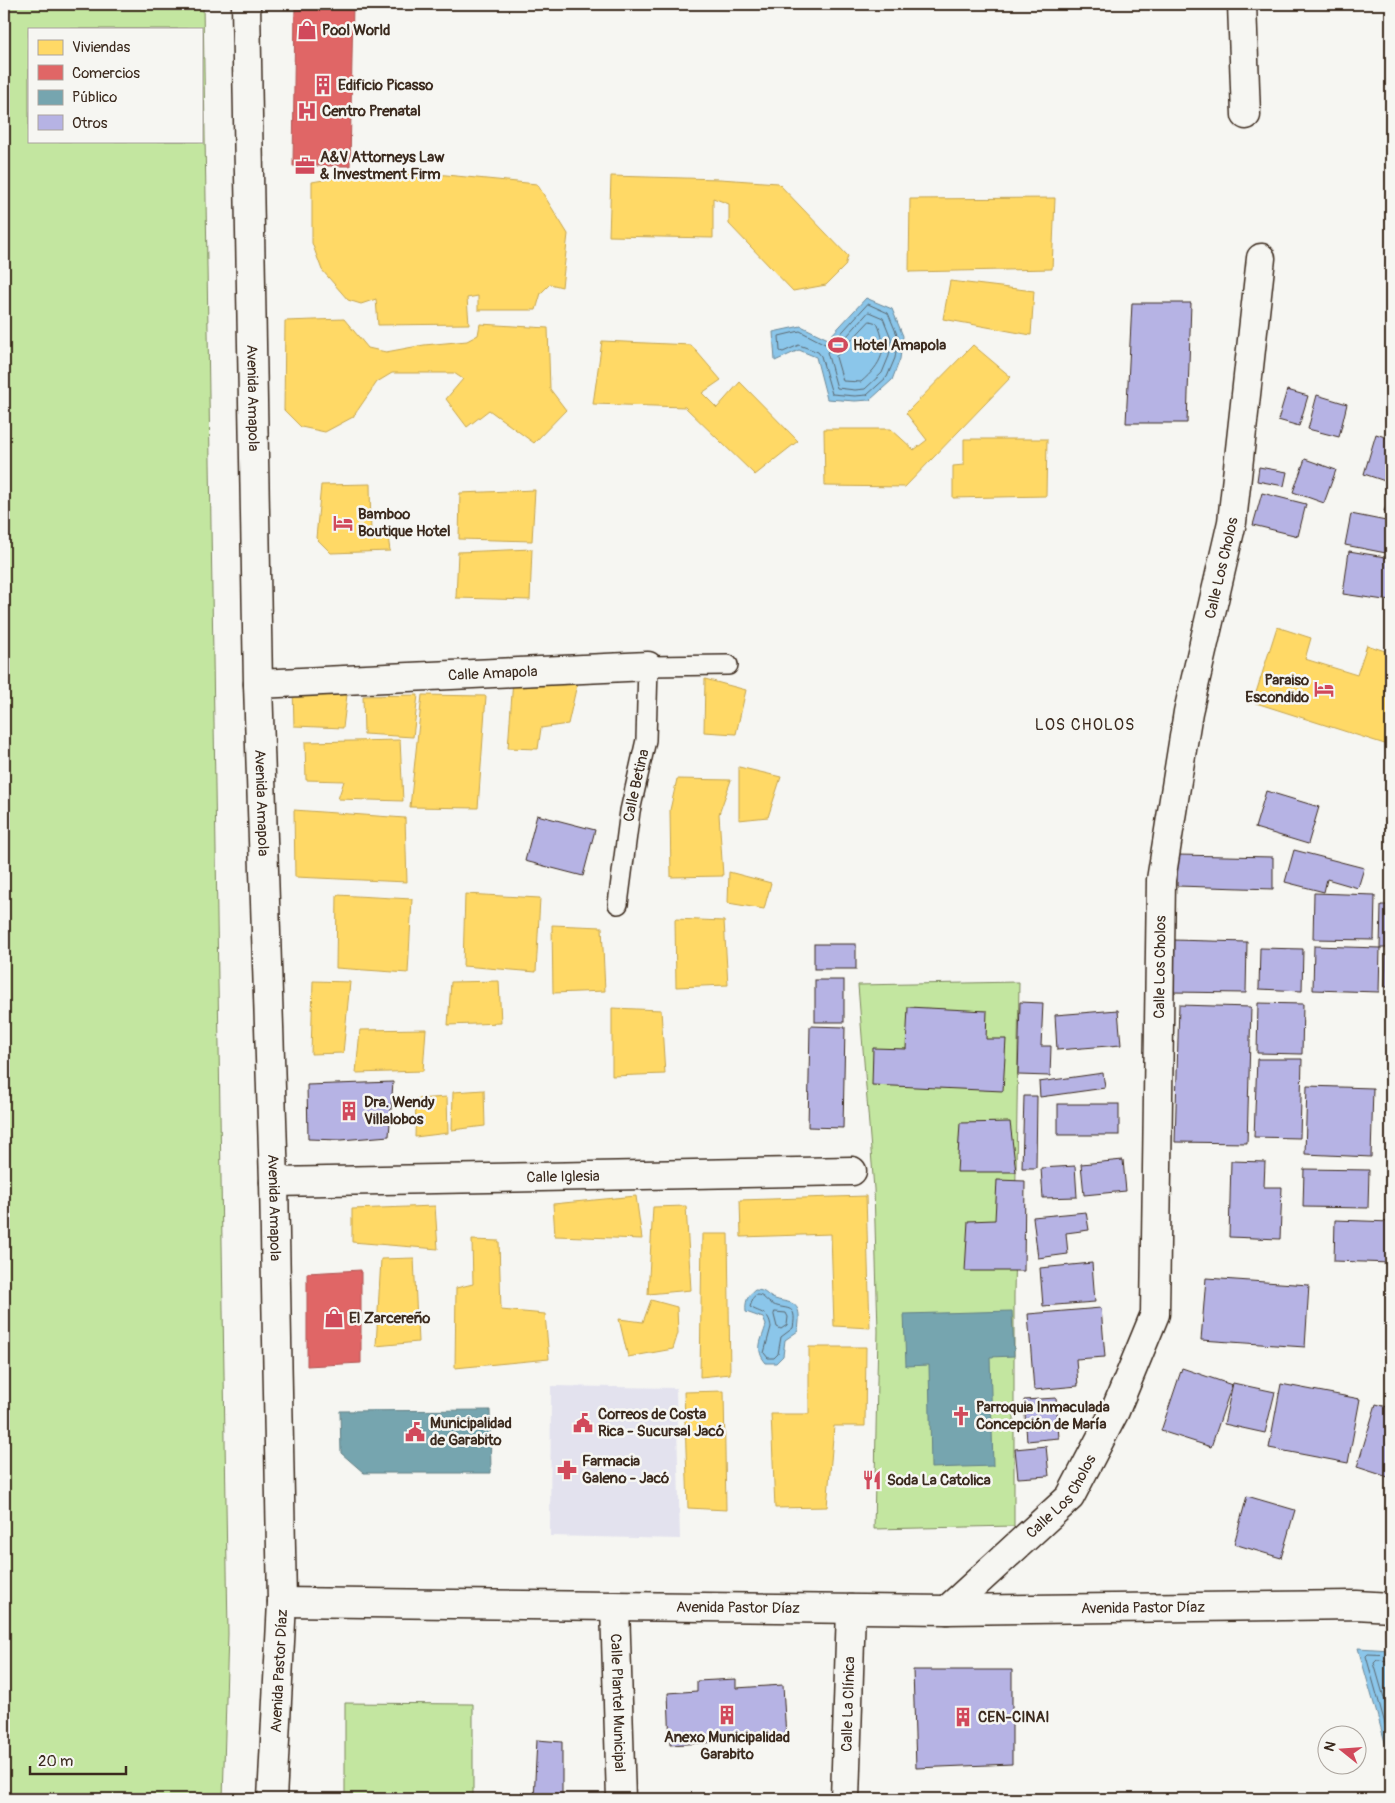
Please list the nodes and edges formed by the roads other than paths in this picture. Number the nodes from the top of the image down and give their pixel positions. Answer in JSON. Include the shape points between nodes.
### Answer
{"nodes":[{"id":1,"x":246,"y":4,"type":"edge"},
{"id":2,"x":1242,"y":4,"type":"edge"},
{"id":3,"x":1246,"y":115,"type":"dead end"},
{"id":4,"x":1261,"y":258,"type":"dead end"},
{"id":5,"x":728,"y":665,"type":"dead end"},
{"id":6,"x":648,"y":666,"type":"junction"},
{"id":7,"x":258,"y":684,"type":"junction"},
{"id":8,"x":618,"y":904,"type":"dead end"},
{"id":9,"x":852,"y":1172,"type":"dead end"},
{"id":10,"x":274,"y":1182,"type":"junction"},
{"id":11,"x":282,"y":1602,"type":"junction"},
{"id":12,"x":615,"y":1607,"type":"junction"},
{"id":13,"x":1391,"y":1607,"type":"edge"},
{"id":14,"x":851,"y":1609,"type":"junction"},
{"id":15,"x":947,"y":1610,"type":"junction"},
{"id":16,"x":272,"y":1799,"type":"edge"},
{"id":17,"x":621,"y":1799,"type":"edge"},
{"id":18,"x":845,"y":1799,"type":"edge"}],
"edges":[{"from":1,"to":7,"type":"street","name":"Avenida Amapola"},
{"from":2,"to":3,"type":"street"},
{"from":4,"to":15,"type":"street","name":"Calle Los Cholos","via":[[1232,522],[1188,712],[1161,880],[1156,1314],[1115,1411],[1070,1496]]},
{"from":5,"to":6,"type":"lane","name":"Calle Amapola"},
{"from":6,"to":7,"type":"street","name":"Calle Amapola"},
{"from":6,"to":8,"type":"lane","name":"Calle Betina","via":[[646,740],[630,812]]},
{"from":7,"to":10,"type":"street","name":"Avenida Amapola"},
{"from":9,"to":10,"type":"street","name":"Calle Iglesia"},
{"from":10,"to":11,"type":"street","name":"Avenida Amapola"},
{"from":11,"to":12,"type":"street","name":"Avenida Pastor Díaz"},
{"from":11,"to":16,"type":"street","name":"Avenida Pastor Díaz"},
{"from":12,"to":14,"type":"street","name":"Avenida Pastor Díaz"},
{"from":12,"to":17,"type":"street","name":"Calle Plantel Municipal"},
{"from":13,"to":15,"type":"street","name":"Avenida Pastor Díaz"},
{"from":14,"to":15,"type":"street","name":"Avenida Pastor Díaz"},
{"from":14,"to":18,"type":"street","name":"Calle La Clínica"}]}
